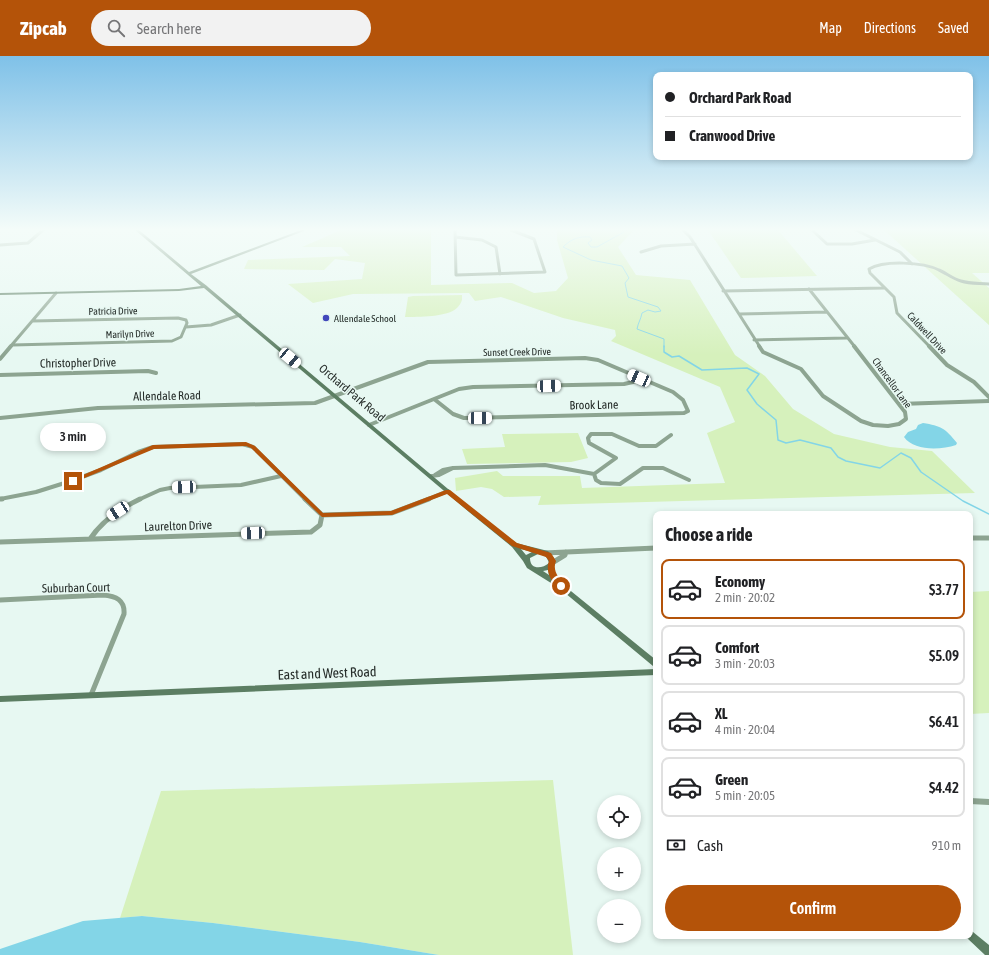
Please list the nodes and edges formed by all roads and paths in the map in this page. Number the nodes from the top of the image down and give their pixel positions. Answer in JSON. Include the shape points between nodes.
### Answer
{"nodes":[{"id":1,"x":188,"y":272,"type":"edge"},
{"id":2,"x":195,"y":272,"type":"edge"},
{"id":3,"x":456,"y":272,"type":"edge"},
{"id":4,"x":545,"y":272,"type":"edge"},
{"id":5,"x":712,"y":272,"type":"edge"},
{"id":6,"x":870,"y":272,"type":"edge"},
{"id":7,"x":943,"y":272,"type":"edge"},
{"id":8,"x":190,"y":274,"type":"junction"},
{"id":9,"x":500,"y":274,"type":"joint"},
{"id":10,"x":989,"y":284,"type":"edge"},
{"id":11,"x":206,"y":287,"type":"junction"},
{"id":12,"x":884,"y":288,"type":"junction"},
{"id":13,"x":809,"y":289,"type":"junction"},
{"id":14,"x":723,"y":291,"type":"junction"},
{"id":15,"x":56,"y":293,"type":"junction"},
{"id":16,"x":0,"y":294,"type":"edge"},
{"id":17,"x":827,"y":312,"type":"junction"},
{"id":18,"x":738,"y":314,"type":"junction"},
{"id":19,"x":240,"y":315,"type":"junction"},
{"id":20,"x":32,"y":321,"type":"junction"},
{"id":21,"x":186,"y":327,"type":"junction"},
{"id":22,"x":847,"y":338,"type":"junction"},
{"id":23,"x":754,"y":340,"type":"junction"},
{"id":24,"x":12,"y":345,"type":"junction"},
{"id":25,"x":0,"y":359,"type":"edge"},
{"id":26,"x":156,"y":373,"type":"dead end"},
{"id":27,"x":0,"y":375,"type":"edge"},
{"id":28,"x":639,"y":378,"type":"junction"},
{"id":29,"x":334,"y":396,"type":"junction"},
{"id":30,"x":989,"y":397,"type":"edge"},
{"id":31,"x":434,"y":399,"type":"junction"},
{"id":32,"x":989,"y":401,"type":"edge"},
{"id":33,"x":899,"y":404,"type":"junction"},
{"id":34,"x":688,"y":411,"type":"joint"},
{"id":35,"x":0,"y":418,"type":"edge"},
{"id":36,"x":369,"y":424,"type":"junction"},
{"id":37,"x":670,"y":435,"type":"dead end"},
{"id":38,"x":594,"y":474,"type":"junction"},
{"id":39,"x":281,"y":476,"type":"junction"},
{"id":40,"x":433,"y":476,"type":"junction"},
{"id":41,"x":689,"y":480,"type":"dead end"},
{"id":42,"x":448,"y":491,"type":"junction"},
{"id":43,"x":0,"y":499,"type":"edge"},
{"id":44,"x":322,"y":515,"type":"junction"},
{"id":45,"x":973,"y":538,"type":"edge"},
{"id":46,"x":989,"y":538,"type":"edge"},
{"id":47,"x":90,"y":539,"type":"junction"},
{"id":48,"x":0,"y":542,"type":"edge"},
{"id":49,"x":514,"y":545,"type":"junction"},
{"id":50,"x":653,"y":548,"type":"edge"},
{"id":51,"x":542,"y":552,"type":"junction"},
{"id":52,"x":566,"y":552,"type":"junction"},
{"id":53,"x":526,"y":560,"type":"junction"},
{"id":54,"x":551,"y":564,"type":"junction"},
{"id":55,"x":536,"y":570,"type":"junction"},
{"id":56,"x":561,"y":586,"type":"junction"},
{"id":57,"x":0,"y":600,"type":"edge"},
{"id":58,"x":653,"y":662,"type":"edge"},
{"id":59,"x":653,"y":672,"type":"edge"},
{"id":60,"x":91,"y":695,"type":"junction"},
{"id":61,"x":0,"y":699,"type":"edge"},
{"id":62,"x":973,"y":800,"type":"edge"},
{"id":63,"x":989,"y":802,"type":"edge"},
{"id":64,"x":973,"y":938,"type":"edge"},
{"id":65,"x":989,"y":952,"type":"edge"}],
"edges":[{"from":1,"to":8,"type":"main road","name":"Orchard Park Road"},
{"from":2,"to":8,"type":"main road"},
{"from":3,"to":9,"type":"street","via":[[456,275]]},
{"from":4,"to":9,"type":"street"},
{"from":5,"to":14,"type":"street","name":"Chancellor Lane"},
{"from":6,"to":12,"type":"street","name":"Caldwell Drive"},
{"from":7,"to":10,"type":"street","name":"Caldwell Drive","via":[[960,281]]},
{"from":8,"to":11,"type":"main road","name":"Orchard Park Road"},
{"from":11,"to":15,"type":"main road"},
{"from":11,"to":19,"type":"main road","name":"Orchard Park Road"},
{"from":12,"to":13,"type":"street"},
{"from":12,"to":30,"type":"street","name":"Caldwell Drive","via":[[894,297],[897,313],[947,365],[974,382]]},
{"from":13,"to":14,"type":"street"},
{"from":13,"to":17,"type":"street","name":"Chancellor Lane"},
{"from":14,"to":18,"type":"street","name":"Chancellor Lane"},
{"from":15,"to":16,"type":"main road"},
{"from":15,"to":20,"type":"street"},
{"from":17,"to":18,"type":"street"},
{"from":17,"to":22,"type":"street","name":"Chancellor Lane"},
{"from":18,"to":23,"type":"street","name":"Chancellor Lane"},
{"from":19,"to":21,"type":"street","via":[[211,324]]},
{"from":19,"to":29,"type":"main road","name":"Orchard Park Road"},
{"from":20,"to":21,"type":"street","name":"Patricia Drive","via":[[178,318],[186,320]]},
{"from":20,"to":24,"type":"street"},
{"from":21,"to":24,"type":"street","name":"Marilyn Drive","via":[[180,338],[172,341]]},
{"from":22,"to":23,"type":"street"},
{"from":22,"to":33,"type":"street","name":"Chancellor Lane"},
{"from":23,"to":33,"type":"street","name":"Chancellor Lane","via":[[763,352],[800,369],[823,396],[861,421],[873,425],[899,424],[906,419],[905,412]]},
{"from":24,"to":25,"type":"street"},
{"from":26,"to":27,"type":"street","name":"Christopher Drive","via":[[148,371]]},
{"from":28,"to":29,"type":"street","name":"Sunset Creek Drive","via":[[598,360],[585,358],[428,362]]},
{"from":28,"to":31,"type":"street","via":[[624,384],[474,387],[459,389]]},
{"from":28,"to":34,"type":"street","name":"Sunset Creek Drive","via":[[680,396]]},
{"from":29,"to":35,"type":"street","name":"Allendale Road","via":[[315,403],[98,408]]},
{"from":29,"to":36,"type":"main road","name":"Orchard Park Road"},
{"from":31,"to":34,"type":"street","name":"Brook Lane","via":[[453,414],[464,418]]},
{"from":31,"to":36,"type":"street"},
{"from":32,"to":33,"type":"street"},
{"from":36,"to":40,"type":"main road","name":"Orchard Park Road"},
{"from":37,"to":38,"type":"street","via":[[656,446],[638,446],[612,434],[591,434],[588,438],[589,443],[616,458]]},
{"from":38,"to":40,"type":"street","via":[[545,465],[453,468]]},
{"from":38,"to":41,"type":"street","via":[[596,480],[601,483],[620,484],[643,468],[663,468]]},
{"from":39,"to":43,"type":"street","via":[[253,447],[246,444],[156,446],[64,484],[39,492]]},
{"from":39,"to":44,"type":"street"},
{"from":39,"to":47,"type":"street","via":[[269,481],[243,485],[160,490],[111,516],[98,527]]},
{"from":40,"to":42,"type":"main road","name":"Orchard Park Road"},
{"from":42,"to":44,"type":"street","via":[[392,513]]},
{"from":42,"to":49,"type":"main road","name":"Orchard Park Road"},
{"from":44,"to":47,"type":"street","name":"Laurelton Drive","via":[[320,526],[311,532]]},
{"from":45,"to":46,"type":"street"},
{"from":47,"to":48,"type":"street","name":"Laurelton Drive"},
{"from":49,"to":51,"type":"main road","name":"Orchard Park Road"},
{"from":49,"to":53,"type":"main road","name":"Orchard Park Road"},
{"from":50,"to":52,"type":"street"},
{"from":51,"to":52,"type":"street"},
{"from":51,"to":53,"type":"main road","via":[[530,554]]},
{"from":51,"to":54,"type":"main road","via":[[551,558]]},
{"from":52,"to":54,"type":"street","via":[[565,556]]},
{"from":53,"to":55,"type":"main road","via":[[528,566]]},
{"from":54,"to":55,"type":"main road","via":[[543,570]]},
{"from":54,"to":56,"type":"main road","via":[[552,575]]},
{"from":55,"to":56,"type":"main road"},
{"from":56,"to":58,"type":"main road"},
{"from":57,"to":60,"type":"street","name":"Suburban Court","via":[[103,595],[123,602],[124,614]]},
{"from":59,"to":60,"type":"main road","name":"East and West Road"},
{"from":60,"to":61,"type":"main road","name":"East and West Road"},
{"from":62,"to":63,"type":"street"},
{"from":64,"to":65,"type":"main road"}]}
